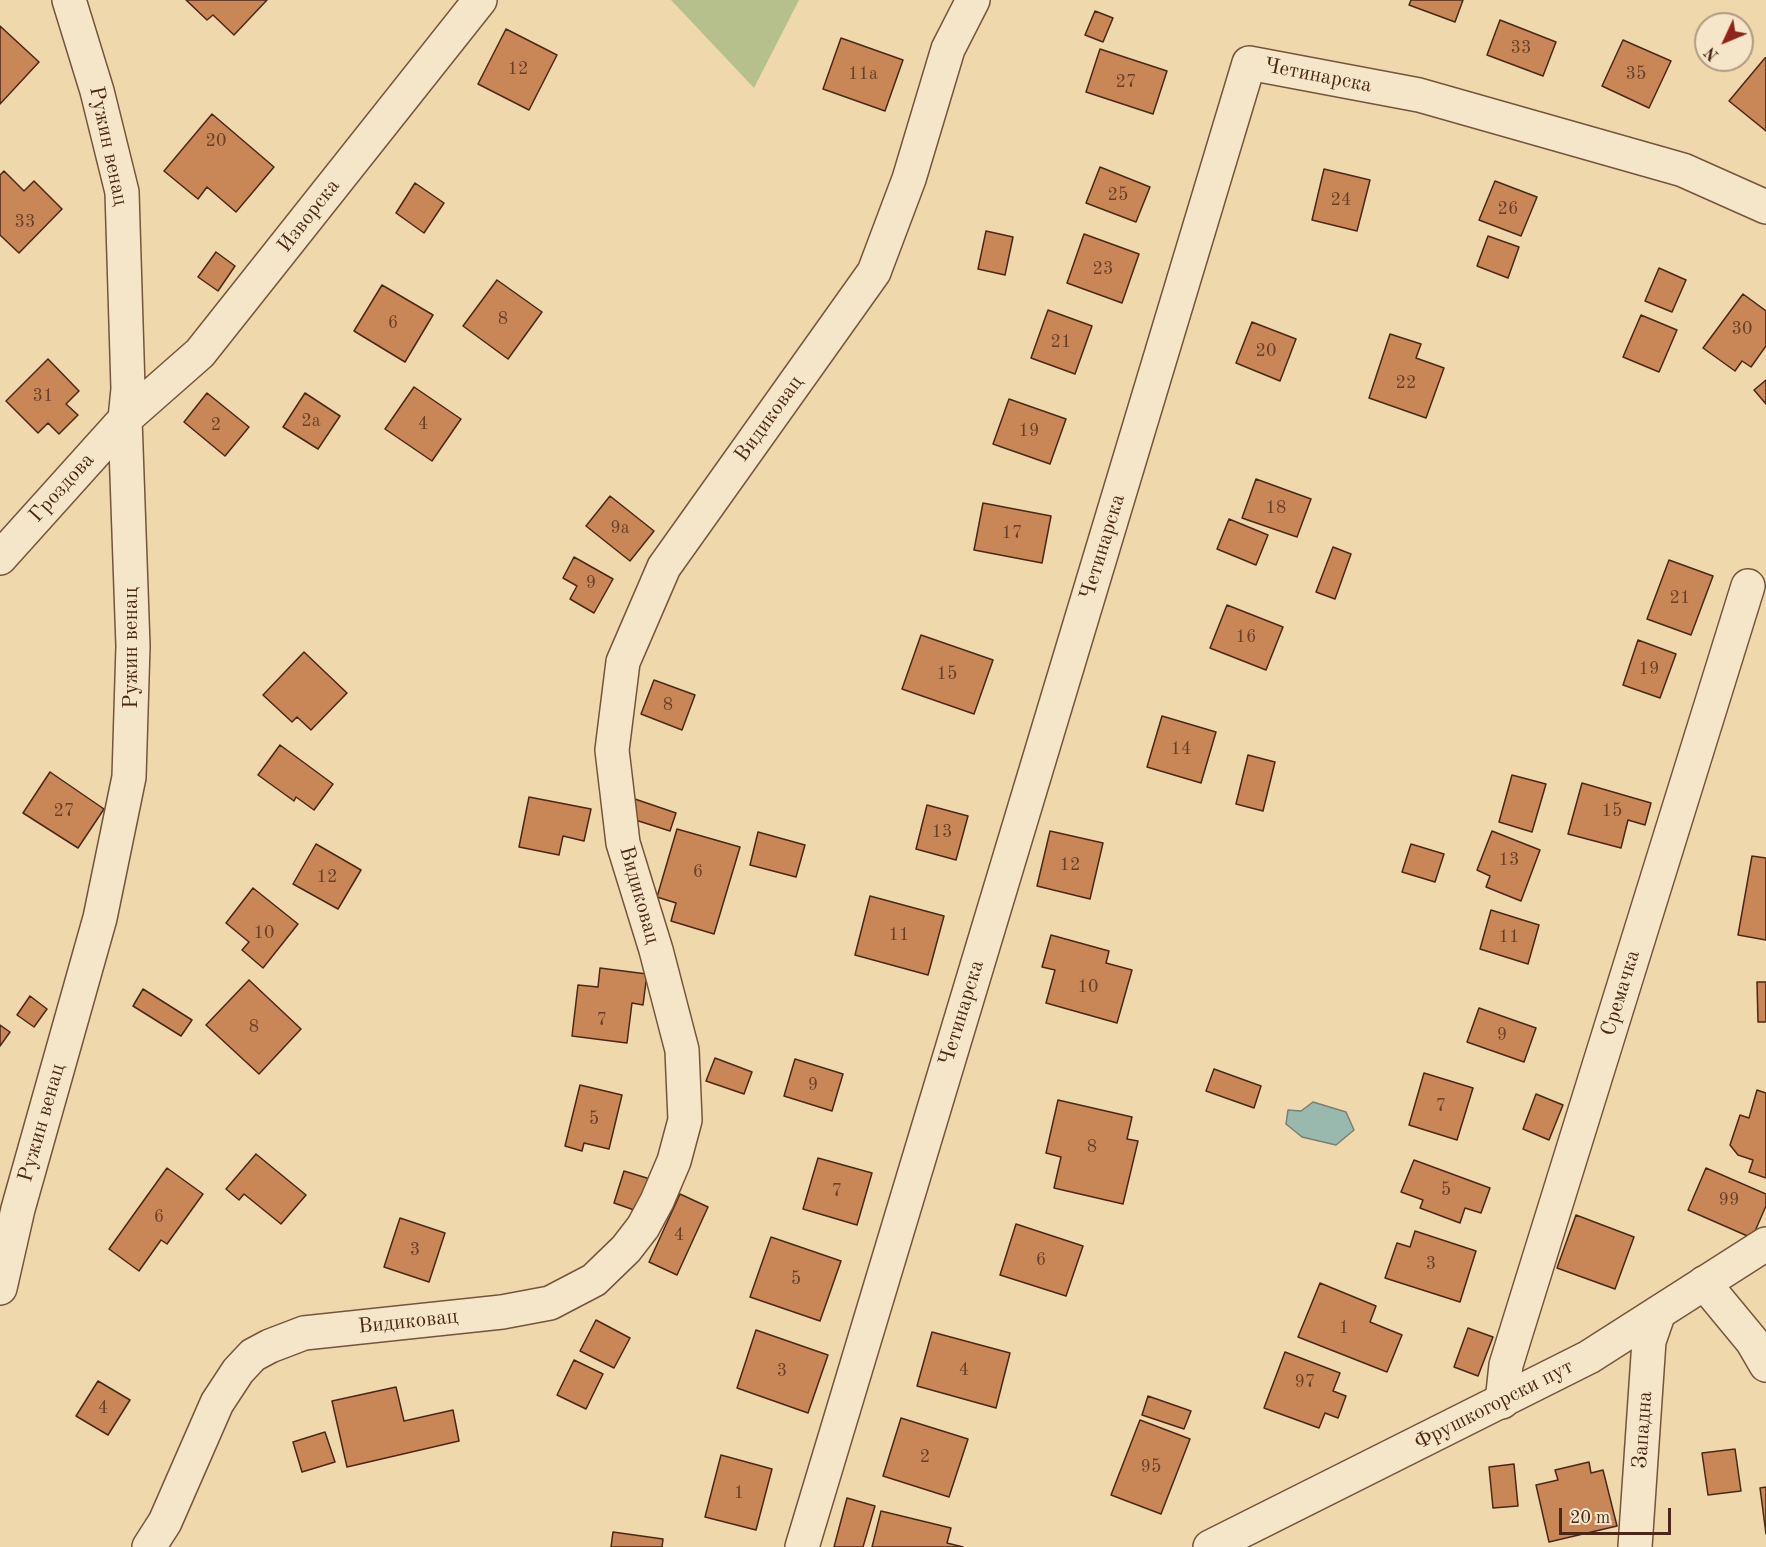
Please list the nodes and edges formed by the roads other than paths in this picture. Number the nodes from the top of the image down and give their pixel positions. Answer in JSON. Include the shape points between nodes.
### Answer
{"nodes":[{"id":1,"x":69,"y":0,"type":"edge"},
{"id":2,"x":480,"y":0,"type":"edge"},
{"id":3,"x":973,"y":0,"type":"edge"},
{"id":4,"x":1766,"y":207,"type":"edge"},
{"id":5,"x":125,"y":419,"type":"junction"},
{"id":6,"x":0,"y":558,"type":"edge"},
{"id":7,"x":1748,"y":586,"type":"dead end"},
{"id":8,"x":1766,"y":1244,"type":"edge"},
{"id":9,"x":1704,"y":1283,"type":"junction"},
{"id":10,"x":0,"y":1287,"type":"edge"},
{"id":11,"x":1658,"y":1315,"type":"junction"},
{"id":12,"x":1766,"y":1365,"type":"edge"},
{"id":13,"x":1502,"y":1402,"type":"junction"},
{"id":14,"x":148,"y":1547,"type":"edge"},
{"id":15,"x":802,"y":1547,"type":"edge"},
{"id":16,"x":1210,"y":1547,"type":"edge"},
{"id":17,"x":1635,"y":1547,"type":"edge"}],
"edges":[{"from":1,"to":5,"type":"street","name":"Ружин венац","via":[[122,192],[128,389]]},
{"from":2,"to":5,"type":"street","name":"Изворска","via":[[200,353]]},
{"from":3,"to":14,"type":"street","name":"Видиковац","via":[[948,49],[909,179],[874,272],[664,567],[623,662],[612,750],[623,843],[682,1050],[685,1120],[657,1201],[626,1249],[594,1280],[550,1303],[502,1312],[304,1333],[253,1355],[217,1403],[165,1522]]},
{"from":4,"to":15,"type":"street","name":"Четинарска","via":[[1683,170],[1430,98],[1249,63]]},
{"from":5,"to":6,"type":"street","name":"Гроздова"},
{"from":5,"to":10,"type":"street","name":"Ружин венац","via":[[133,646],[129,777],[100,918],[18,1209]]},
{"from":7,"to":13,"type":"street","name":"Сремачка","via":[[1506,1365]]},
{"from":8,"to":9,"type":"street","name":"Фрушкогорски пут"},
{"from":9,"to":11,"type":"street","name":"Фрушкогорски пут"},
{"from":9,"to":12,"type":"street","via":[[1752,1341]]},
{"from":11,"to":13,"type":"street","name":"Фрушкогорски пут","via":[[1589,1358]]},
{"from":11,"to":17,"type":"street","name":"Западна","via":[[1649,1341]]},
{"from":13,"to":16,"type":"street","name":"Фрушкогорски пут"}]}
